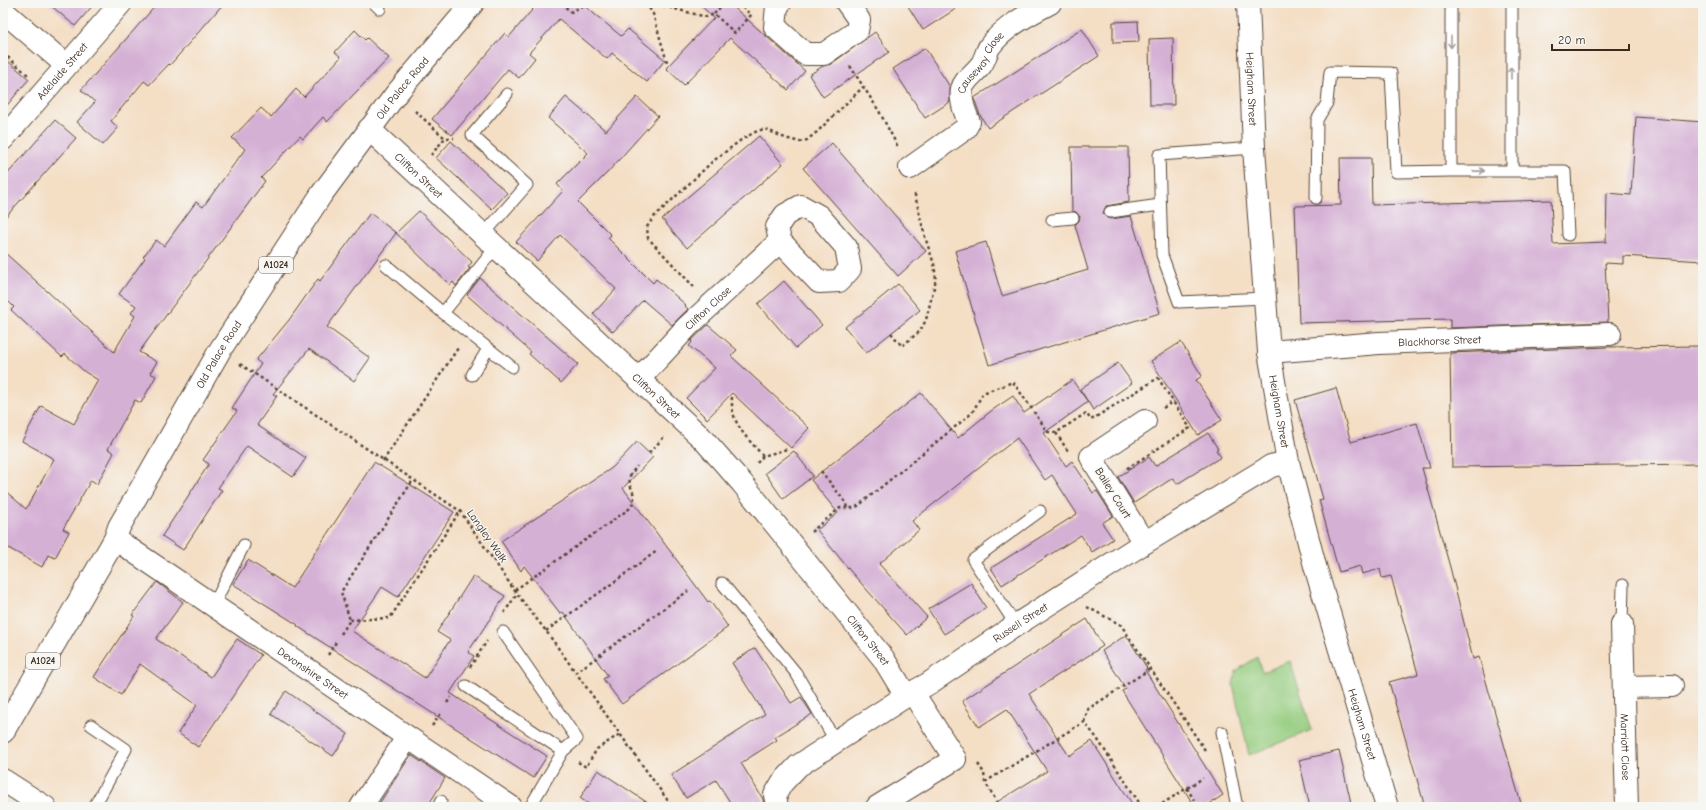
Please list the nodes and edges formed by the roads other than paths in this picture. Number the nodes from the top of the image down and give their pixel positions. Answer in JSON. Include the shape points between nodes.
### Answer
{"nodes":[{"id":1,"x":121,"y":3,"type":"edge"},
{"id":2,"x":472,"y":3,"type":"edge"},
{"id":3,"x":847,"y":3,"type":"edge"},
{"id":4,"x":1050,"y":3,"type":"edge"},
{"id":5,"x":1248,"y":3,"type":"edge"},
{"id":6,"x":1451,"y":3,"type":"edge"},
{"id":7,"x":1512,"y":3,"type":"edge"},
{"id":8,"x":778,"y":8,"type":"edge"},
{"id":9,"x":3,"y":11,"type":"edge"},
{"id":10,"x":66,"y":65,"type":"junction"},
{"id":11,"x":507,"y":94,"type":"dead end"},
{"id":12,"x":369,"y":129,"type":"junction"},
{"id":13,"x":3,"y":139,"type":"edge"},
{"id":14,"x":1254,"y":148,"type":"junction"},
{"id":15,"x":910,"y":168,"type":"road end"},
{"id":16,"x":1451,"y":171,"type":"junction"},
{"id":17,"x":1512,"y":171,"type":"junction"},
{"id":18,"x":1316,"y":198,"type":"dead end"},
{"id":19,"x":1160,"y":205,"type":"junction"},
{"id":20,"x":1110,"y":212,"type":"dead end"},
{"id":21,"x":1073,"y":218,"type":"dead end"},
{"id":22,"x":1052,"y":220,"type":"dead end"},
{"id":23,"x":1568,"y":235,"type":"dead end"},
{"id":24,"x":490,"y":241,"type":"junction"},
{"id":25,"x":780,"y":241,"type":"dead end"},
{"id":26,"x":386,"y":265,"type":"dead end"},
{"id":27,"x":1265,"y":298,"type":"junction"},
{"id":28,"x":443,"y":313,"type":"junction"},
{"id":29,"x":1610,"y":334,"type":"dead end"},
{"id":30,"x":488,"y":349,"type":"junction"},
{"id":31,"x":1269,"y":352,"type":"junction"},
{"id":32,"x":512,"y":367,"type":"dead end"},
{"id":33,"x":472,"y":375,"type":"dead end"},
{"id":34,"x":639,"y":379,"type":"junction"},
{"id":35,"x":1145,"y":421,"type":"dead end"},
{"id":36,"x":1288,"y":462,"type":"junction"},
{"id":37,"x":1040,"y":511,"type":"dead end"},
{"id":38,"x":114,"y":539,"type":"junction"},
{"id":39,"x":1144,"y":542,"type":"junction"},
{"id":40,"x":244,"y":546,"type":"dead end"},
{"id":41,"x":722,"y":583,"type":"dead end"},
{"id":42,"x":1623,"y":585,"type":"dead end"},
{"id":43,"x":213,"y":606,"type":"junction"},
{"id":44,"x":1622,"y":624,"type":"joint"},
{"id":45,"x":1016,"y":625,"type":"junction"},
{"id":46,"x":503,"y":632,"type":"dead end"},
{"id":47,"x":466,"y":686,"type":"dead end"},
{"id":48,"x":1672,"y":686,"type":"dead end"},
{"id":49,"x":1624,"y":687,"type":"junction"},
{"id":50,"x":910,"y":694,"type":"junction"},
{"id":51,"x":91,"y":725,"type":"dead end"},
{"id":52,"x":3,"y":732,"type":"edge"},
{"id":53,"x":1222,"y":732,"type":"dead end"},
{"id":54,"x":407,"y":738,"type":"junction"},
{"id":55,"x":836,"y":742,"type":"junction"},
{"id":56,"x":564,"y":751,"type":"junction"},
{"id":57,"x":3,"y":780,"type":"edge"},
{"id":58,"x":45,"y":807,"type":"edge"},
{"id":59,"x":94,"y":807,"type":"edge"},
{"id":60,"x":361,"y":807,"type":"edge"},
{"id":61,"x":511,"y":807,"type":"edge"},
{"id":62,"x":530,"y":807,"type":"edge"},
{"id":63,"x":778,"y":807,"type":"edge"},
{"id":64,"x":877,"y":807,"type":"edge"},
{"id":65,"x":1237,"y":807,"type":"edge"},
{"id":66,"x":1387,"y":807,"type":"edge"},
{"id":67,"x":1627,"y":807,"type":"edge"}],
"edges":[{"from":1,"to":10,"type":"street","name":"Adelaide Street"},
{"from":2,"to":12,"type":"street","name":"Old Palace Road","number":"A1024"},
{"from":3,"to":8,"type":"street","via":[[859,20],[856,31],[824,54],[805,54],[775,27]]},
{"from":4,"to":15,"type":"street","name":"Causeway Close","via":[[1025,17],[990,47],[984,62],[962,89],[962,100],[969,122],[965,129]]},
{"from":5,"to":14,"type":"street","name":"Heigham Street"},
{"from":6,"to":16,"type":"lane","one_way":true},
{"from":17,"to":7,"type":"lane","one_way":true},
{"from":9,"to":10,"type":"street"},
{"from":10,"to":13,"type":"street","name":"Adelaide Street"},
{"from":11,"to":24,"type":"lane","via":[[472,135],[527,185]]},
{"from":12,"to":24,"type":"street","name":"Clifton Street"},
{"from":12,"to":38,"type":"street","name":"Old Palace Road","number":"A1024","via":[[321,195],[220,350]]},
{"from":14,"to":19,"type":"lane","via":[[1159,155]]},
{"from":14,"to":27,"type":"street","name":"Heigham Street"},
{"from":16,"to":17,"type":"lane","one_way":true},
{"from":16,"to":18,"type":"lane","via":[[1396,172],[1391,73],[1330,72],[1327,103],[1317,120]]},
{"from":17,"to":23,"type":"lane","via":[[1565,171]]},
{"from":19,"to":20,"type":"lane"},
{"from":19,"to":27,"type":"lane","via":[[1162,255],[1179,302]]},
{"from":21,"to":22,"type":"lane"},
{"from":24,"to":28,"type":"lane"},
{"from":24,"to":34,"type":"street","name":"Clifton Street"},
{"from":25,"to":34,"type":"street","name":"Clifton Close","via":[[687,327]]},
{"from":26,"to":28,"type":"lane"},
{"from":27,"to":31,"type":"street","name":"Heigham Street"},
{"from":28,"to":30,"type":"lane"},
{"from":29,"to":31,"type":"street","name":"Blackhorse Street","via":[[1379,343]]},
{"from":30,"to":32,"type":"lane"},
{"from":30,"to":33,"type":"lane"},
{"from":31,"to":36,"type":"street","name":"Heigham Street"},
{"from":34,"to":50,"type":"street","name":"Clifton Street","via":[[704,440],[742,483]]},
{"from":35,"to":39,"type":"street","name":"Bailey Court","via":[[1091,457]]},
{"from":36,"to":39,"type":"street","name":"Russell Street","via":[[1271,466]]},
{"from":36,"to":66,"type":"street","name":"Heigham Street","via":[[1315,566]]},
{"from":37,"to":45,"type":"lane","via":[[973,560]]},
{"from":38,"to":43,"type":"street","name":"Devonshire Street"},
{"from":38,"to":52,"type":"street","name":"Old Palace Road","number":"A1024"},
{"from":39,"to":45,"type":"street","name":"Russell Street"},
{"from":40,"to":43,"type":"lane"},
{"from":41,"to":55,"type":"lane","via":[[796,673]]},
{"from":42,"to":44,"type":"lane"},
{"from":43,"to":54,"type":"street","name":"Devonshire Street"},
{"from":44,"to":49,"type":"street","name":"Marriott Close"},
{"from":45,"to":50,"type":"street","name":"Russell Street"},
{"from":46,"to":56,"type":"lane","via":[[577,739]]},
{"from":47,"to":56,"type":"lane"},
{"from":48,"to":49,"type":"street"},
{"from":49,"to":67,"type":"street","name":"Marriott Close"},
{"from":50,"to":55,"type":"street","name":"Russell Street"},
{"from":50,"to":64,"type":"street","name":"Clifton Street","via":[[955,759]]},
{"from":51,"to":59,"type":"lane","via":[[126,749]]},
{"from":53,"to":65,"type":"lane"},
{"from":54,"to":60,"type":"street"},
{"from":54,"to":61,"type":"street","name":"Devonshire Street"},
{"from":55,"to":63,"type":"street","name":"Russell Street","via":[[798,766],[782,783],[775,795]]},
{"from":56,"to":62,"type":"lane"},
{"from":57,"to":58,"type":"street"}]}
